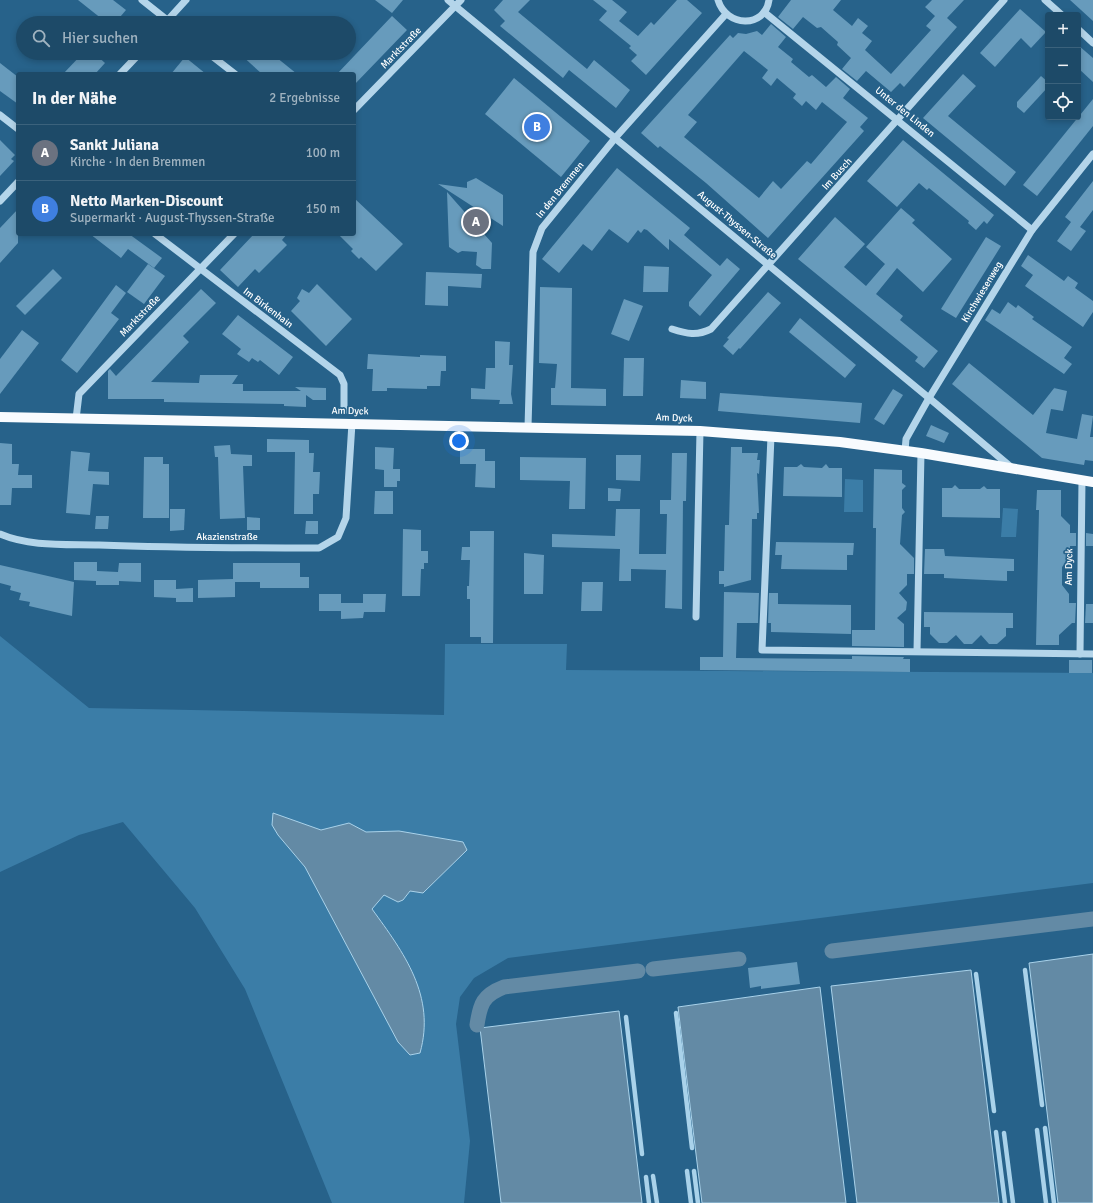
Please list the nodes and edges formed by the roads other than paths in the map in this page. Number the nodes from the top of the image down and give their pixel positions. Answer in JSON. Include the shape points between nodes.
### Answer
{"nodes":[{"id":1,"x":142,"y":0,"type":"edge"},
{"id":2,"x":186,"y":0,"type":"edge"},
{"id":3,"x":448,"y":0,"type":"edge"},
{"id":4,"x":461,"y":0,"type":"edge"},
{"id":5,"x":718,"y":0,"type":"edge"},
{"id":6,"x":769,"y":0,"type":"edge"},
{"id":7,"x":1004,"y":0,"type":"edge"},
{"id":8,"x":1045,"y":0,"type":"edge"},
{"id":9,"x":456,"y":6,"type":"junction"},
{"id":10,"x":764,"y":12,"type":"junction"},
{"id":11,"x":1059,"y":12,"type":"edge"},
{"id":12,"x":726,"y":14,"type":"junction"},
{"id":13,"x":160,"y":16,"type":"edge"},
{"id":14,"x":172,"y":16,"type":"edge"},
{"id":15,"x":1081,"y":32,"type":"edge"},
{"id":16,"x":1093,"y":43,"type":"edge"},
{"id":17,"x":133,"y":60,"type":"edge"},
{"id":18,"x":217,"y":60,"type":"edge"},
{"id":19,"x":122,"y":72,"type":"edge"},
{"id":20,"x":232,"y":72,"type":"edge"},
{"id":21,"x":356,"y":108,"type":"edge"},
{"id":22,"x":0,"y":115,"type":"edge"},
{"id":23,"x":899,"y":120,"type":"junction"},
{"id":24,"x":16,"y":127,"type":"edge"},
{"id":25,"x":616,"y":137,"type":"junction"},
{"id":26,"x":1093,"y":154,"type":"edge"},
{"id":27,"x":16,"y":184,"type":"edge"},
{"id":28,"x":0,"y":201,"type":"edge"},
{"id":29,"x":1032,"y":230,"type":"junction"},
{"id":30,"x":158,"y":236,"type":"edge"},
{"id":31,"x":232,"y":236,"type":"edge"},
{"id":32,"x":768,"y":265,"type":"junction"},
{"id":33,"x":200,"y":268,"type":"junction"},
{"id":34,"x":672,"y":329,"type":"dead end"},
{"id":35,"x":929,"y":398,"type":"junction"},
{"id":36,"x":344,"y":410,"type":"dead end"},
{"id":37,"x":0,"y":418,"type":"edge"},
{"id":38,"x":76,"y":419,"type":"junction"},
{"id":39,"x":352,"y":423,"type":"junction"},
{"id":40,"x":528,"y":427,"type":"junction"},
{"id":41,"x":700,"y":431,"type":"junction"},
{"id":42,"x":771,"y":436,"type":"junction"},
{"id":43,"x":905,"y":451,"type":"junction"},
{"id":44,"x":921,"y":453,"type":"junction"},
{"id":45,"x":1011,"y":468,"type":"junction"},
{"id":46,"x":1082,"y":480,"type":"junction"},
{"id":47,"x":1093,"y":482,"type":"edge"},
{"id":48,"x":0,"y":534,"type":"edge"},
{"id":49,"x":696,"y":617,"type":"dead end"},
{"id":50,"x":917,"y":651,"type":"junction"},
{"id":51,"x":1080,"y":654,"type":"junction"},
{"id":52,"x":1093,"y":654,"type":"edge"}],
"edges":[{"from":1,"to":13,"type":"street"},
{"from":2,"to":14,"type":"street"},
{"from":3,"to":9,"type":"street","name":"August-Thyssen-Straße"},
{"from":4,"to":9,"type":"street","name":"Marktstraße"},
{"from":5,"to":12,"type":"street","via":[[720,8]]},
{"from":6,"to":10,"type":"street"},
{"from":7,"to":23,"type":"street","name":"Im Busch"},
{"from":8,"to":11,"type":"street"},
{"from":9,"to":21,"type":"street","name":"Marktstraße"},
{"from":9,"to":25,"type":"street","name":"August-Thyssen-Straße"},
{"from":10,"to":12,"type":"street","via":[[746,22],[736,21]]},
{"from":10,"to":23,"type":"street","name":"Unter den Linden"},
{"from":12,"to":25,"type":"street","name":"In den Bremmen"},
{"from":15,"to":16,"type":"street"},
{"from":17,"to":19,"type":"street"},
{"from":18,"to":20,"type":"street"},
{"from":22,"to":24,"type":"street"},
{"from":23,"to":29,"type":"street","name":"Unter den Linden"},
{"from":23,"to":32,"type":"street","name":"Im Busch"},
{"from":25,"to":32,"type":"street","name":"August-Thyssen-Straße"},
{"from":25,"to":40,"type":"street","name":"In den Bremmen","via":[[542,228],[533,252]]},
{"from":26,"to":29,"type":"street","name":"Kirchwiesenweg"},
{"from":27,"to":28,"type":"street"},
{"from":29,"to":35,"type":"street","name":"Kirchwiesenweg"},
{"from":30,"to":33,"type":"street","name":"Im Birkenhain"},
{"from":31,"to":33,"type":"street","name":"Marktstraße"},
{"from":32,"to":34,"type":"street","name":"Im Busch","via":[[711,329],[701,334],[689,334]]},
{"from":32,"to":35,"type":"street","name":"August-Thyssen-Straße"},
{"from":33,"to":36,"type":"street","name":"Im Birkenhain","via":[[340,375],[344,384]]},
{"from":33,"to":38,"type":"street","name":"Marktstraße","via":[[79,394]]},
{"from":35,"to":43,"type":"street","name":"Kirchwiesenweg","via":[[906,439]]},
{"from":35,"to":45,"type":"street","name":"August-Thyssen-Straße"},
{"from":37,"to":38,"type":"main road","name":"Am Dyck"},
{"from":38,"to":39,"type":"main road","name":"Am Dyck"},
{"from":39,"to":40,"type":"main road","name":"Am Dyck"},
{"from":39,"to":48,"type":"street","name":"Akazienstraße","via":[[346,518],[338,537],[319,548],[69,544],[13,539]]},
{"from":40,"to":41,"type":"main road","name":"Am Dyck"},
{"from":41,"to":42,"type":"main road","name":"Am Dyck"},
{"from":41,"to":49,"type":"street","name":"Am Dyck"},
{"from":42,"to":43,"type":"main road","name":"Am Dyck"},
{"from":42,"to":50,"type":"street","via":[[762,650]]},
{"from":43,"to":44,"type":"main road","name":"Am Dyck"},
{"from":44,"to":45,"type":"main road","name":"Am Dyck"},
{"from":44,"to":50,"type":"street"},
{"from":45,"to":46,"type":"main road","name":"Am Dyck"},
{"from":46,"to":47,"type":"main road","name":"Am Dyck"},
{"from":46,"to":51,"type":"street","name":"Am Dyck"},
{"from":50,"to":51,"type":"street"},
{"from":51,"to":52,"type":"street"}]}
